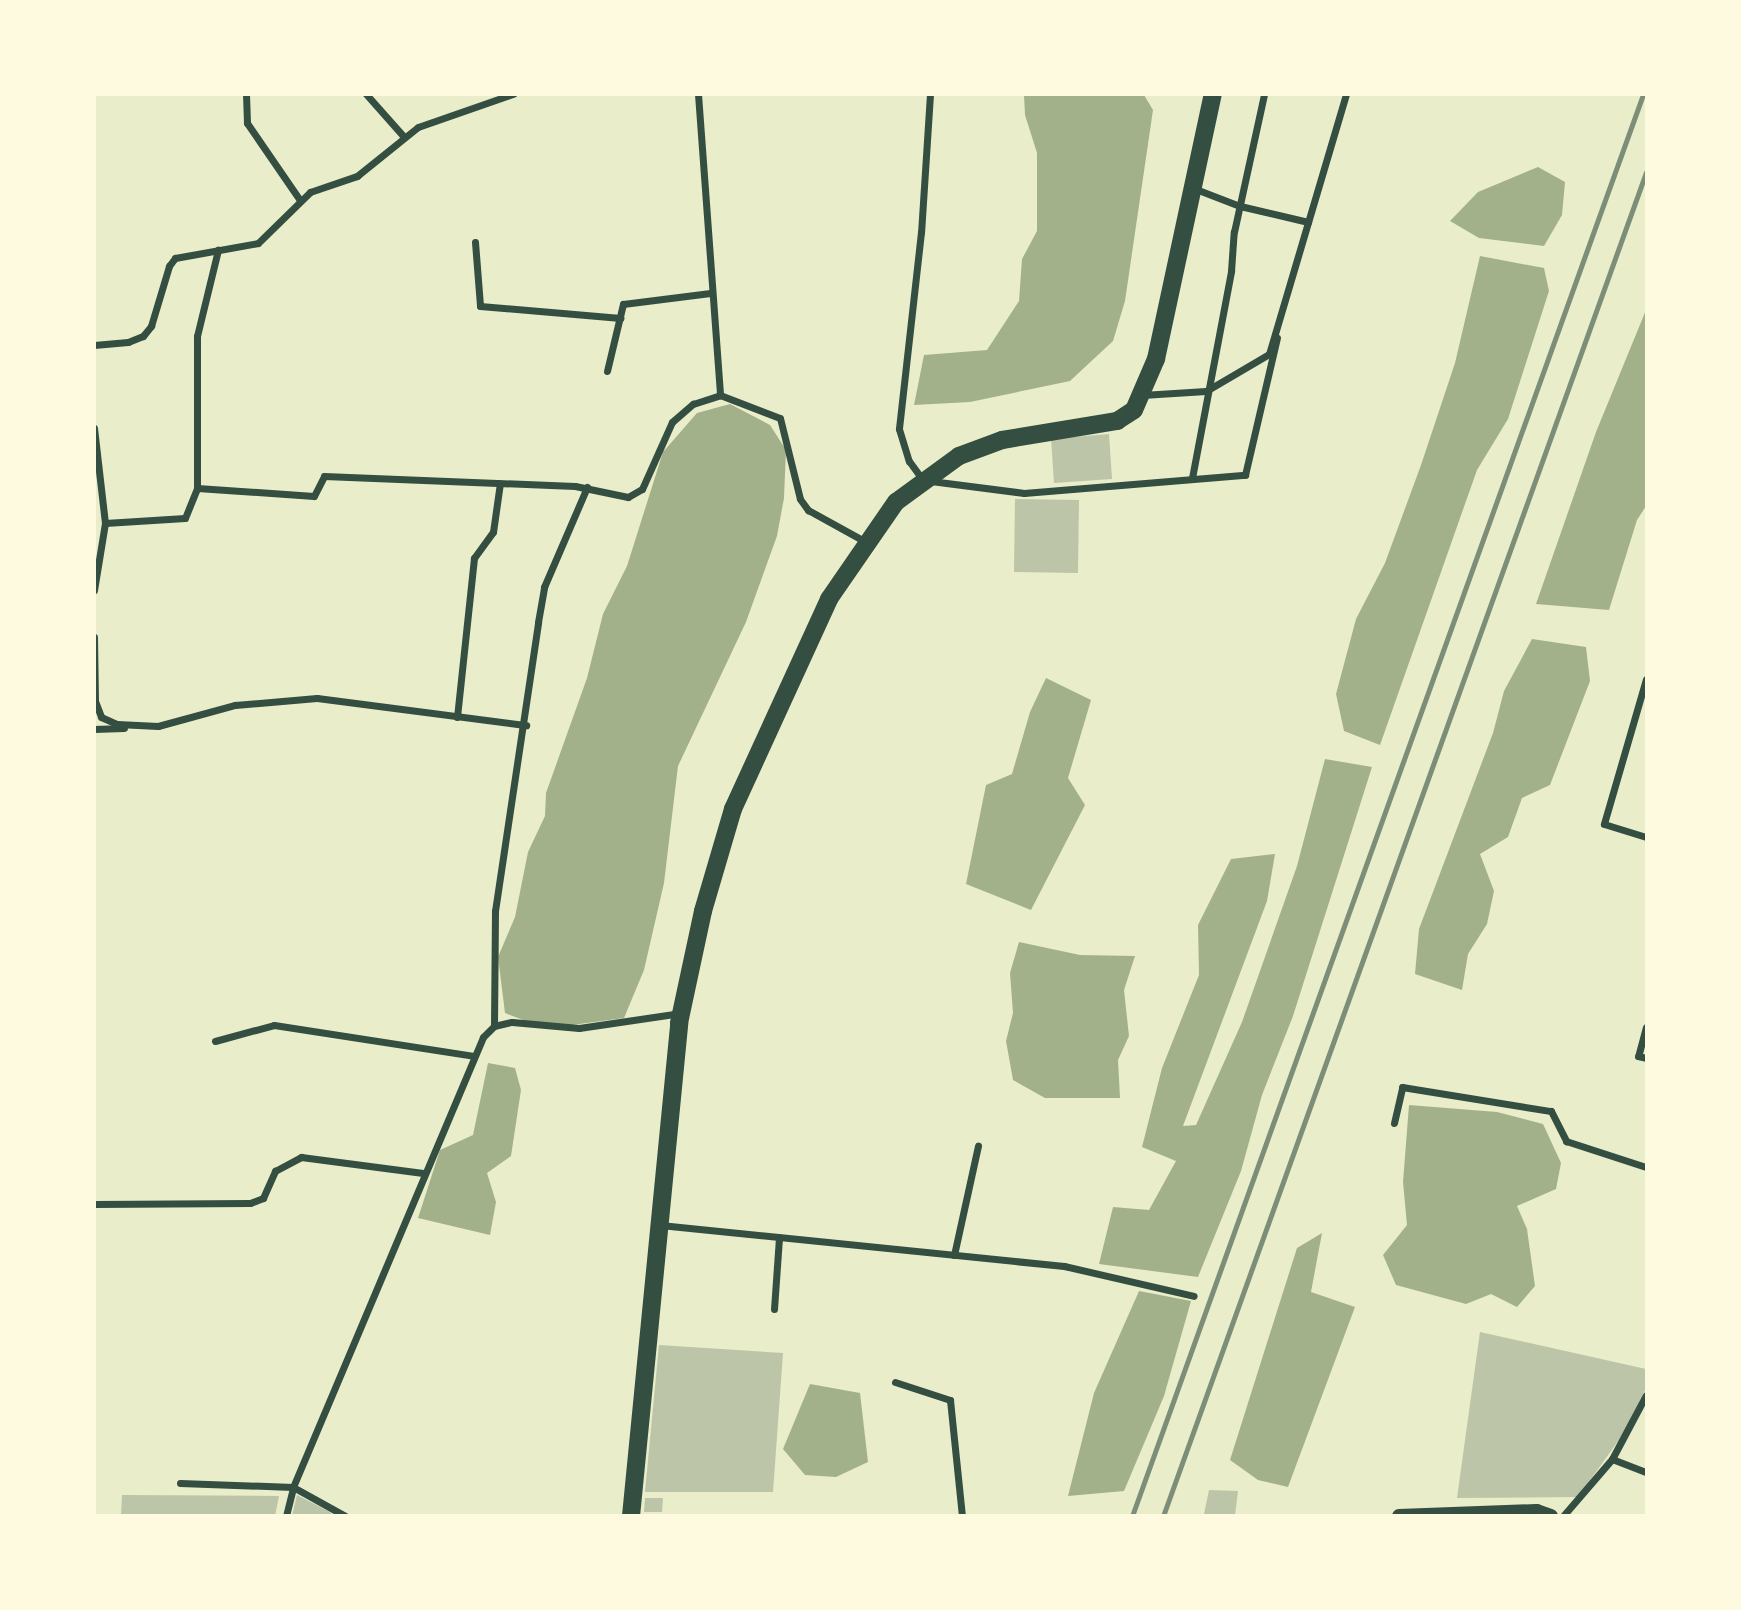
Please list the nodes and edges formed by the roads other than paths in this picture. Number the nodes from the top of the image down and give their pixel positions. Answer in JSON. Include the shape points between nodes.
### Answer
{"nodes":[{"id":1,"x":246,"y":94,"type":"edge"},
{"id":2,"x":366,"y":94,"type":"edge"},
{"id":3,"x":513,"y":94,"type":"edge"},
{"id":4,"x":698,"y":94,"type":"edge"},
{"id":5,"x":930,"y":94,"type":"edge"},
{"id":6,"x":1213,"y":94,"type":"edge"},
{"id":7,"x":1264,"y":94,"type":"edge"},
{"id":8,"x":1346,"y":94,"type":"edge"},
{"id":9,"x":404,"y":137,"type":"junction"},
{"id":10,"x":1193,"y":188,"type":"junction"},
{"id":11,"x":300,"y":200,"type":"junction"},
{"id":12,"x":1240,"y":206,"type":"junction"},
{"id":13,"x":1308,"y":222,"type":"junction"},
{"id":14,"x":475,"y":242,"type":"dead end"},
{"id":15,"x":218,"y":250,"type":"junction"},
{"id":16,"x":710,"y":293,"type":"junction"},
{"id":17,"x":620,"y":318,"type":"junction"},
{"id":18,"x":1276,"y":338,"type":"junction"},
{"id":19,"x":94,"y":345,"type":"edge"},
{"id":20,"x":607,"y":371,"type":"dead end"},
{"id":21,"x":1206,"y":391,"type":"junction"},
{"id":22,"x":720,"y":395,"type":"junction"},
{"id":23,"x":1141,"y":396,"type":"junction"},
{"id":24,"x":94,"y":428,"type":"edge"},
{"id":25,"x":1192,"y":478,"type":"junction"},
{"id":26,"x":922,"y":480,"type":"junction"},
{"id":27,"x":500,"y":483,"type":"junction"},
{"id":28,"x":587,"y":487,"type":"junction"},
{"id":29,"x":197,"y":488,"type":"junction"},
{"id":30,"x":105,"y":523,"type":"junction"},
{"id":31,"x":866,"y":542,"type":"junction"},
{"id":32,"x":94,"y":590,"type":"edge"},
{"id":33,"x":94,"y":638,"type":"edge"},
{"id":34,"x":1647,"y":679,"type":"edge"},
{"id":35,"x":457,"y":717,"type":"junction"},
{"id":36,"x":526,"y":726,"type":"junction"},
{"id":37,"x":138,"y":727,"type":"junction"},
{"id":38,"x":94,"y":729,"type":"edge"},
{"id":39,"x":1647,"y":837,"type":"edge"},
{"id":40,"x":681,"y":1013,"type":"junction"},
{"id":41,"x":494,"y":1026,"type":"junction"},
{"id":42,"x":1647,"y":1027,"type":"edge"},
{"id":43,"x":215,"y":1041,"type":"dead end"},
{"id":44,"x":474,"y":1056,"type":"junction"},
{"id":45,"x":1647,"y":1058,"type":"edge"},
{"id":46,"x":1394,"y":1123,"type":"dead end"},
{"id":47,"x":978,"y":1146,"type":"dead end"},
{"id":48,"x":1647,"y":1167,"type":"edge"},
{"id":49,"x":423,"y":1173,"type":"junction"},
{"id":50,"x":94,"y":1204,"type":"edge"},
{"id":51,"x":659,"y":1225,"type":"junction"},
{"id":52,"x":779,"y":1237,"type":"junction"},
{"id":53,"x":954,"y":1255,"type":"junction"},
{"id":54,"x":1194,"y":1296,"type":"dead end"},
{"id":55,"x":774,"y":1309,"type":"dead end"},
{"id":56,"x":895,"y":1382,"type":"dead end"},
{"id":57,"x":1647,"y":1395,"type":"edge"},
{"id":58,"x":1612,"y":1459,"type":"junction"},
{"id":59,"x":1647,"y":1472,"type":"edge"},
{"id":60,"x":180,"y":1483,"type":"dead end"},
{"id":61,"x":293,"y":1487,"type":"junction"},
{"id":62,"x":286,"y":1516,"type":"edge"},
{"id":63,"x":345,"y":1516,"type":"edge"},
{"id":64,"x":631,"y":1516,"type":"edge"},
{"id":65,"x":962,"y":1516,"type":"edge"},
{"id":66,"x":1399,"y":1516,"type":"edge"},
{"id":67,"x":1551,"y":1516,"type":"edge"},
{"id":68,"x":1563,"y":1516,"type":"edge"}],
"edges":[{"from":1,"to":11,"type":"street","via":[[247,123]]},
{"from":2,"to":9,"type":"street"},
{"from":3,"to":9,"type":"street","via":[[433,119]]},
{"from":4,"to":16,"type":"street"},
{"from":5,"to":26,"type":"street","via":[[921,232],[899,429],[909,461]]},
{"from":6,"to":10,"type":"main road"},
{"from":7,"to":12,"type":"street"},
{"from":8,"to":13,"type":"street"},
{"from":9,"to":11,"type":"street","via":[[367,170],[320,187]]},
{"from":10,"to":12,"type":"street"},
{"from":10,"to":23,"type":"main road","via":[[1156,359]]},
{"from":11,"to":15,"type":"street","via":[[258,243]]},
{"from":12,"to":13,"type":"street"},
{"from":12,"to":21,"type":"street"},
{"from":13,"to":18,"type":"street"},
{"from":14,"to":17,"type":"street","via":[[480,306]]},
{"from":15,"to":19,"type":"street","via":[[175,258],[151,326],[142,335],[128,342]]},
{"from":15,"to":29,"type":"street","via":[[197,336]]},
{"from":16,"to":17,"type":"street","via":[[623,304]]},
{"from":16,"to":22,"type":"street"},
{"from":17,"to":20,"type":"street"},
{"from":18,"to":21,"type":"street","via":[[1269,354]]},
{"from":18,"to":25,"type":"street","via":[[1245,475]]},
{"from":21,"to":23,"type":"street"},
{"from":21,"to":25,"type":"street"},
{"from":22,"to":28,"type":"street","via":[[693,404],[672,422],[637,495]]},
{"from":22,"to":31,"type":"street","via":[[780,418],[800,499],[808,510]]},
{"from":23,"to":26,"type":"main road","via":[[1134,410],[1117,421],[1002,440],[959,456]]},
{"from":24,"to":30,"type":"street"},
{"from":25,"to":26,"type":"street","via":[[1024,493]]},
{"from":26,"to":31,"type":"main road","via":[[896,502]]},
{"from":27,"to":28,"type":"street"},
{"from":27,"to":29,"type":"street","via":[[324,477],[314,496]]},
{"from":27,"to":35,"type":"street","via":[[493,532],[474,558]]},
{"from":28,"to":36,"type":"street","via":[[544,587]]},
{"from":29,"to":30,"type":"street","via":[[185,518]]},
{"from":30,"to":32,"type":"street"},
{"from":31,"to":40,"type":"main road","via":[[824,610],[733,809],[703,911]]},
{"from":33,"to":37,"type":"street","via":[[95,701],[101,717]]},
{"from":34,"to":39,"type":"street","via":[[1604,824]]},
{"from":35,"to":36,"type":"street"},
{"from":35,"to":37,"type":"street","via":[[287,699]]},
{"from":36,"to":41,"type":"street","via":[[495,911]]},
{"from":37,"to":38,"type":"street"},
{"from":40,"to":41,"type":"street","via":[[601,1027],[512,1022]]},
{"from":40,"to":51,"type":"main road"},
{"from":41,"to":44,"type":"street"},
{"from":42,"to":45,"type":"street","via":[[1638,1056]]},
{"from":43,"to":44,"type":"street","via":[[274,1025]]},
{"from":44,"to":49,"type":"street"},
{"from":46,"to":48,"type":"street","via":[[1402,1087],[1551,1111],[1566,1141]]},
{"from":47,"to":53,"type":"street"},
{"from":49,"to":50,"type":"street","via":[[301,1157],[275,1171],[263,1198],[250,1203]]},
{"from":49,"to":61,"type":"street"},
{"from":51,"to":52,"type":"street"},
{"from":51,"to":64,"type":"main road"},
{"from":52,"to":53,"type":"street"},
{"from":52,"to":55,"type":"street"},
{"from":53,"to":54,"type":"street","via":[[1064,1266]]},
{"from":56,"to":65,"type":"street","via":[[950,1400]]},
{"from":57,"to":58,"type":"street"},
{"from":58,"to":59,"type":"street"},
{"from":58,"to":68,"type":"street"},
{"from":60,"to":61,"type":"street"},
{"from":61,"to":62,"type":"street"},
{"from":61,"to":63,"type":"street"},
{"from":66,"to":67,"type":"main road","via":[[1537,1511]]}]}
